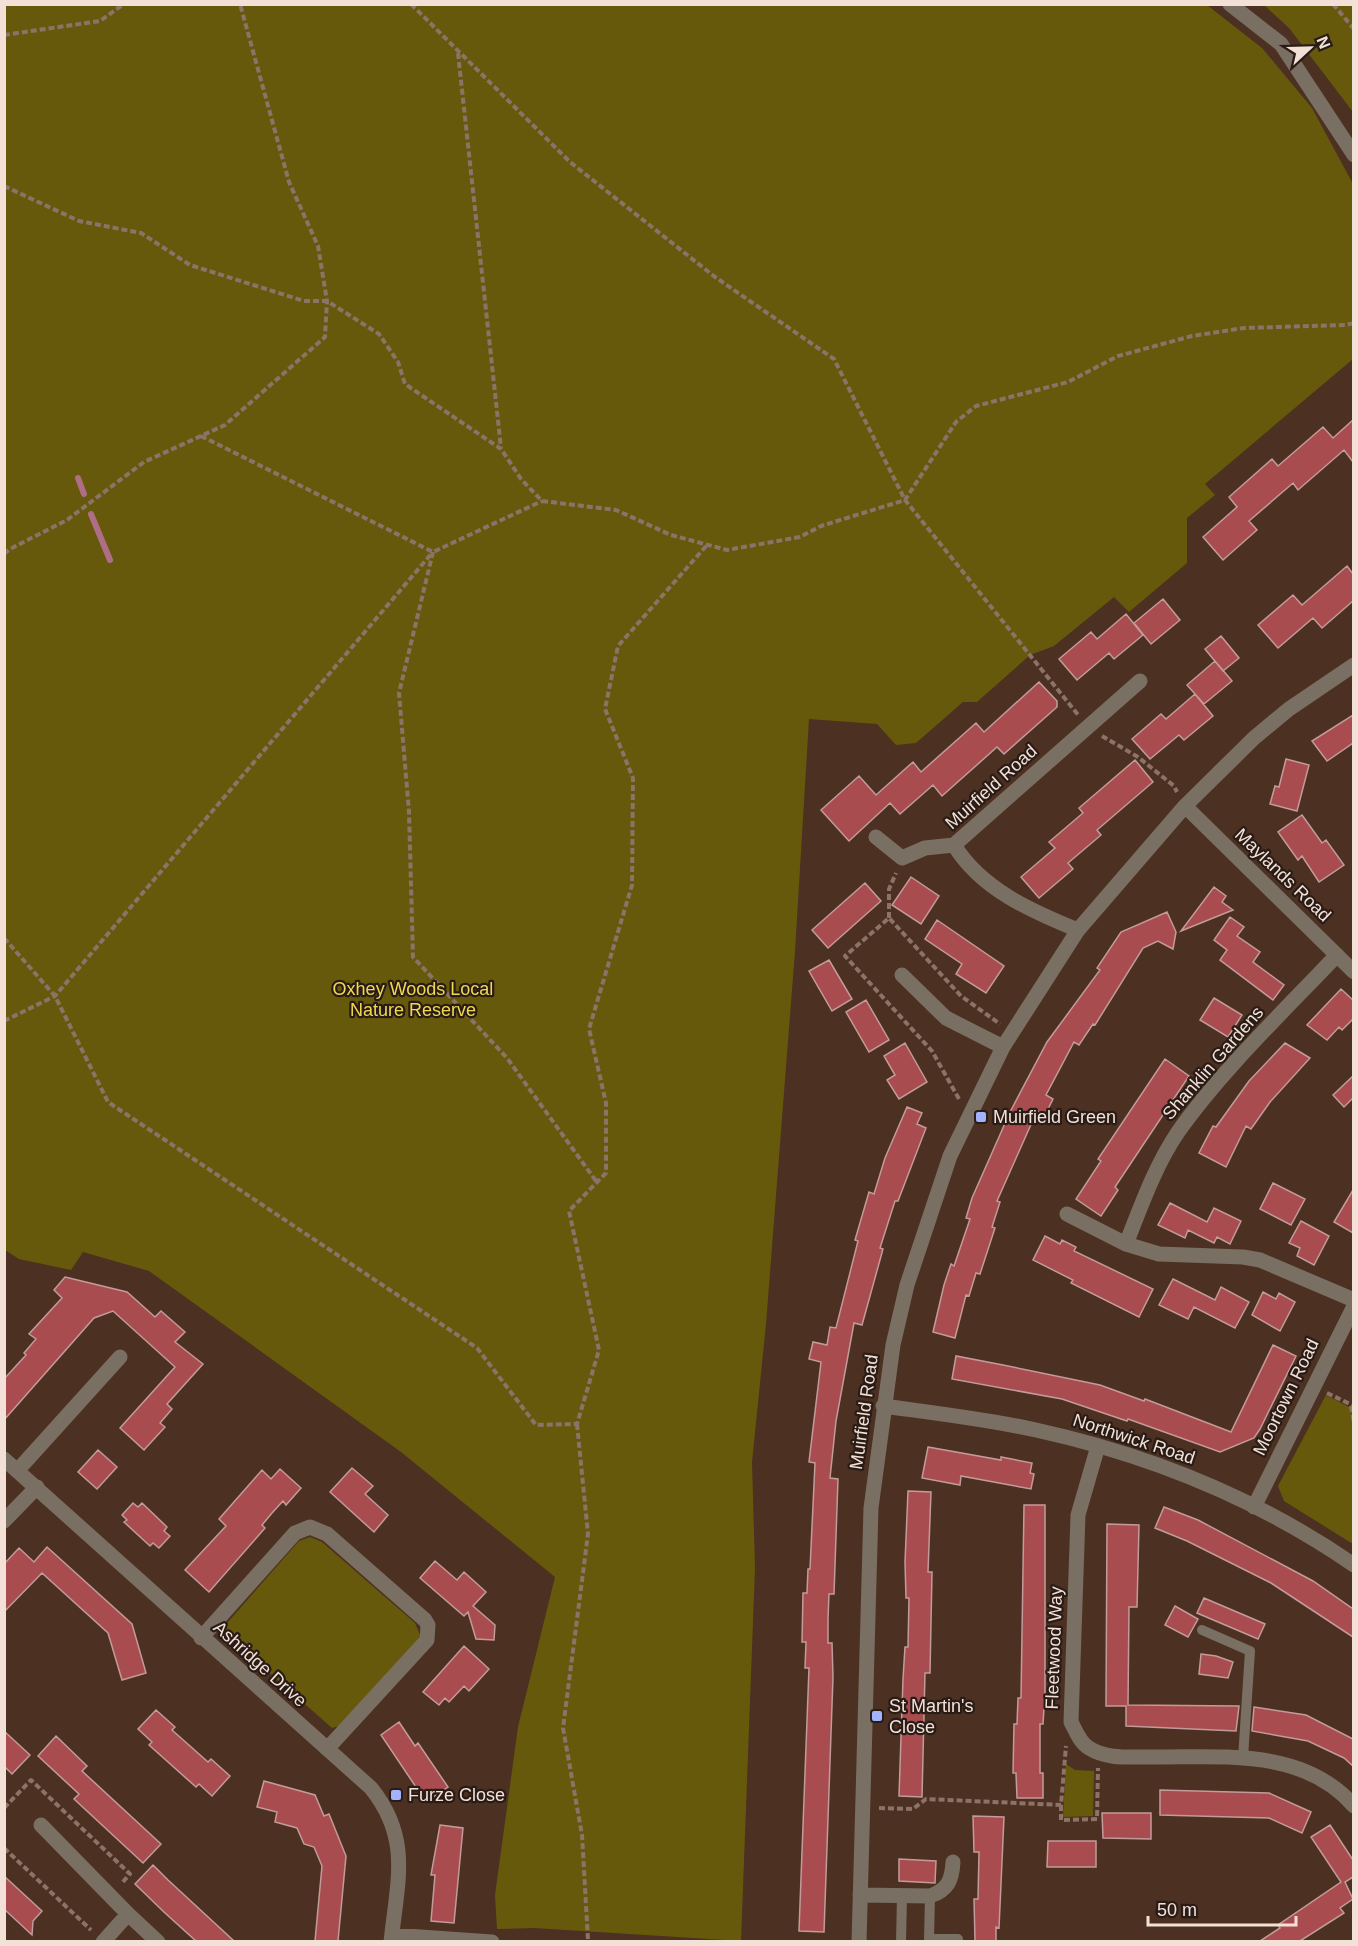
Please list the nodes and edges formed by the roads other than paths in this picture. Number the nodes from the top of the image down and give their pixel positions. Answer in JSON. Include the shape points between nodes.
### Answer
{"nodes":[{"id":1,"x":1230,"y":4,"type":"edge"},
{"id":2,"x":1353,"y":155,"type":"edge"},
{"id":3,"x":1353,"y":664,"type":"edge"},
{"id":4,"x":1140,"y":681,"type":"dead end"},
{"id":5,"x":1185,"y":806,"type":"junction"},
{"id":6,"x":876,"y":837,"type":"dead end"},
{"id":7,"x":954,"y":845,"type":"junction"},
{"id":8,"x":1078,"y":930,"type":"junction"},
{"id":9,"x":1337,"y":955,"type":"junction"},
{"id":10,"x":1353,"y":972,"type":"edge"},
{"id":11,"x":902,"y":975,"type":"dead end"},
{"id":12,"x":1003,"y":1047,"type":"junction"},
{"id":13,"x":1067,"y":1214,"type":"dead end"},
{"id":14,"x":1126,"y":1244,"type":"junction"},
{"id":15,"x":1353,"y":1300,"type":"edge"},
{"id":16,"x":1353,"y":1306,"type":"edge"},
{"id":17,"x":120,"y":1357,"type":"dead end"},
{"id":18,"x":883,"y":1406,"type":"junction"},
{"id":19,"x":1098,"y":1446,"type":"junction"},
{"id":20,"x":4,"y":1460,"type":"edge"},
{"id":21,"x":17,"y":1471,"type":"junction"},
{"id":22,"x":37,"y":1487,"type":"junction"},
{"id":23,"x":1254,"y":1507,"type":"junction"},
{"id":24,"x":4,"y":1521,"type":"edge"},
{"id":25,"x":1353,"y":1565,"type":"edge"},
{"id":26,"x":1202,"y":1630,"type":"dead end"},
{"id":27,"x":201,"y":1638,"type":"junction"},
{"id":28,"x":327,"y":1749,"type":"junction"},
{"id":29,"x":1243,"y":1758,"type":"junction"},
{"id":30,"x":1353,"y":1806,"type":"edge"},
{"id":31,"x":41,"y":1825,"type":"dead end"},
{"id":32,"x":953,"y":1862,"type":"dead end"},
{"id":33,"x":860,"y":1895,"type":"junction"},
{"id":34,"x":902,"y":1896,"type":"junction"},
{"id":35,"x":930,"y":1896,"type":"junction"},
{"id":36,"x":128,"y":1914,"type":"junction"},
{"id":37,"x":98,"y":1937,"type":"edge"},
{"id":38,"x":392,"y":1938,"type":"edge"},
{"id":39,"x":958,"y":1940,"type":"dead end"},
{"id":40,"x":158,"y":1941,"type":"edge"},
{"id":41,"x":492,"y":1941,"type":"edge"},
{"id":42,"x":859,"y":1941,"type":"edge"},
{"id":43,"x":901,"y":1941,"type":"edge"}],
"edges":[{"from":1,"to":2,"type":"street","via":[[1281,44]]},
{"from":3,"to":5,"type":"street","name":"Muirfield Road","via":[[1254,738]]},
{"from":4,"to":7,"type":"street","name":"Muirfield Road"},
{"from":5,"to":8,"type":"street","name":"Muirfield Road"},
{"from":5,"to":9,"type":"street","name":"Maylands Road"},
{"from":6,"to":7,"type":"street","via":[[902,858],[925,848]]},
{"from":7,"to":8,"type":"street","name":"Muirfield Road","via":[[964,861],[1014,901]]},
{"from":8,"to":12,"type":"street","name":"Muirfield Road"},
{"from":9,"to":10,"type":"street","name":"Maylands Road"},
{"from":9,"to":14,"type":"street","name":"Shanklin Gardens","via":[[1177,1133],[1149,1186]]},
{"from":11,"to":12,"type":"street","via":[[946,1018]]},
{"from":12,"to":18,"type":"street","name":"Muirfield Road","via":[[950,1156],[930,1214],[907,1285]]},
{"from":13,"to":14,"type":"street"},
{"from":14,"to":15,"type":"street","via":[[1159,1254],[1260,1260]]},
{"from":16,"to":23,"type":"street","name":"Moortown Road"},
{"from":17,"to":21,"type":"street"},
{"from":18,"to":19,"type":"street","name":"Northwick Road","via":[[1036,1430]]},
{"from":18,"to":33,"type":"street","name":"Muirfield Road","via":[[871,1508]]},
{"from":19,"to":23,"type":"street","name":"Northwick Road","via":[[1180,1472]]},
{"from":19,"to":29,"type":"street","name":"Fleetwood Way","via":[[1078,1515],[1071,1722],[1087,1747],[1116,1757]]},
{"from":20,"to":21,"type":"street","name":"Ashridge Drive"},
{"from":21,"to":22,"type":"street","name":"Ashridge Drive"},
{"from":22,"to":24,"type":"street"},
{"from":22,"to":27,"type":"street","name":"Ashridge Drive"},
{"from":23,"to":25,"type":"street","name":"Northwick Road","via":[[1321,1542]]},
{"from":26,"to":29,"type":"lane","via":[[1250,1651]]},
{"from":27,"to":28,"type":"street","name":"Ashridge Drive"},
{"from":27,"to":28,"type":"street","via":[[295,1533],[310,1527],[327,1534],[425,1620],[428,1640]]},
{"from":28,"to":38,"type":"street","name":"Ashridge Drive","via":[[371,1788],[396,1832],[400,1867]]},
{"from":29,"to":30,"type":"street","via":[[1295,1767],[1334,1787]]},
{"from":31,"to":36,"type":"street"},
{"from":32,"to":35,"type":"street","via":[[951,1881],[940,1893]]},
{"from":33,"to":34,"type":"street"},
{"from":33,"to":42,"type":"street","name":"Muirfield Road"},
{"from":34,"to":35,"type":"street"},
{"from":34,"to":43,"type":"lane"},
{"from":35,"to":39,"type":"lane","via":[[929,1939]]},
{"from":36,"to":37,"type":"street"},
{"from":36,"to":40,"type":"street"},
{"from":38,"to":41,"type":"street"}]}
